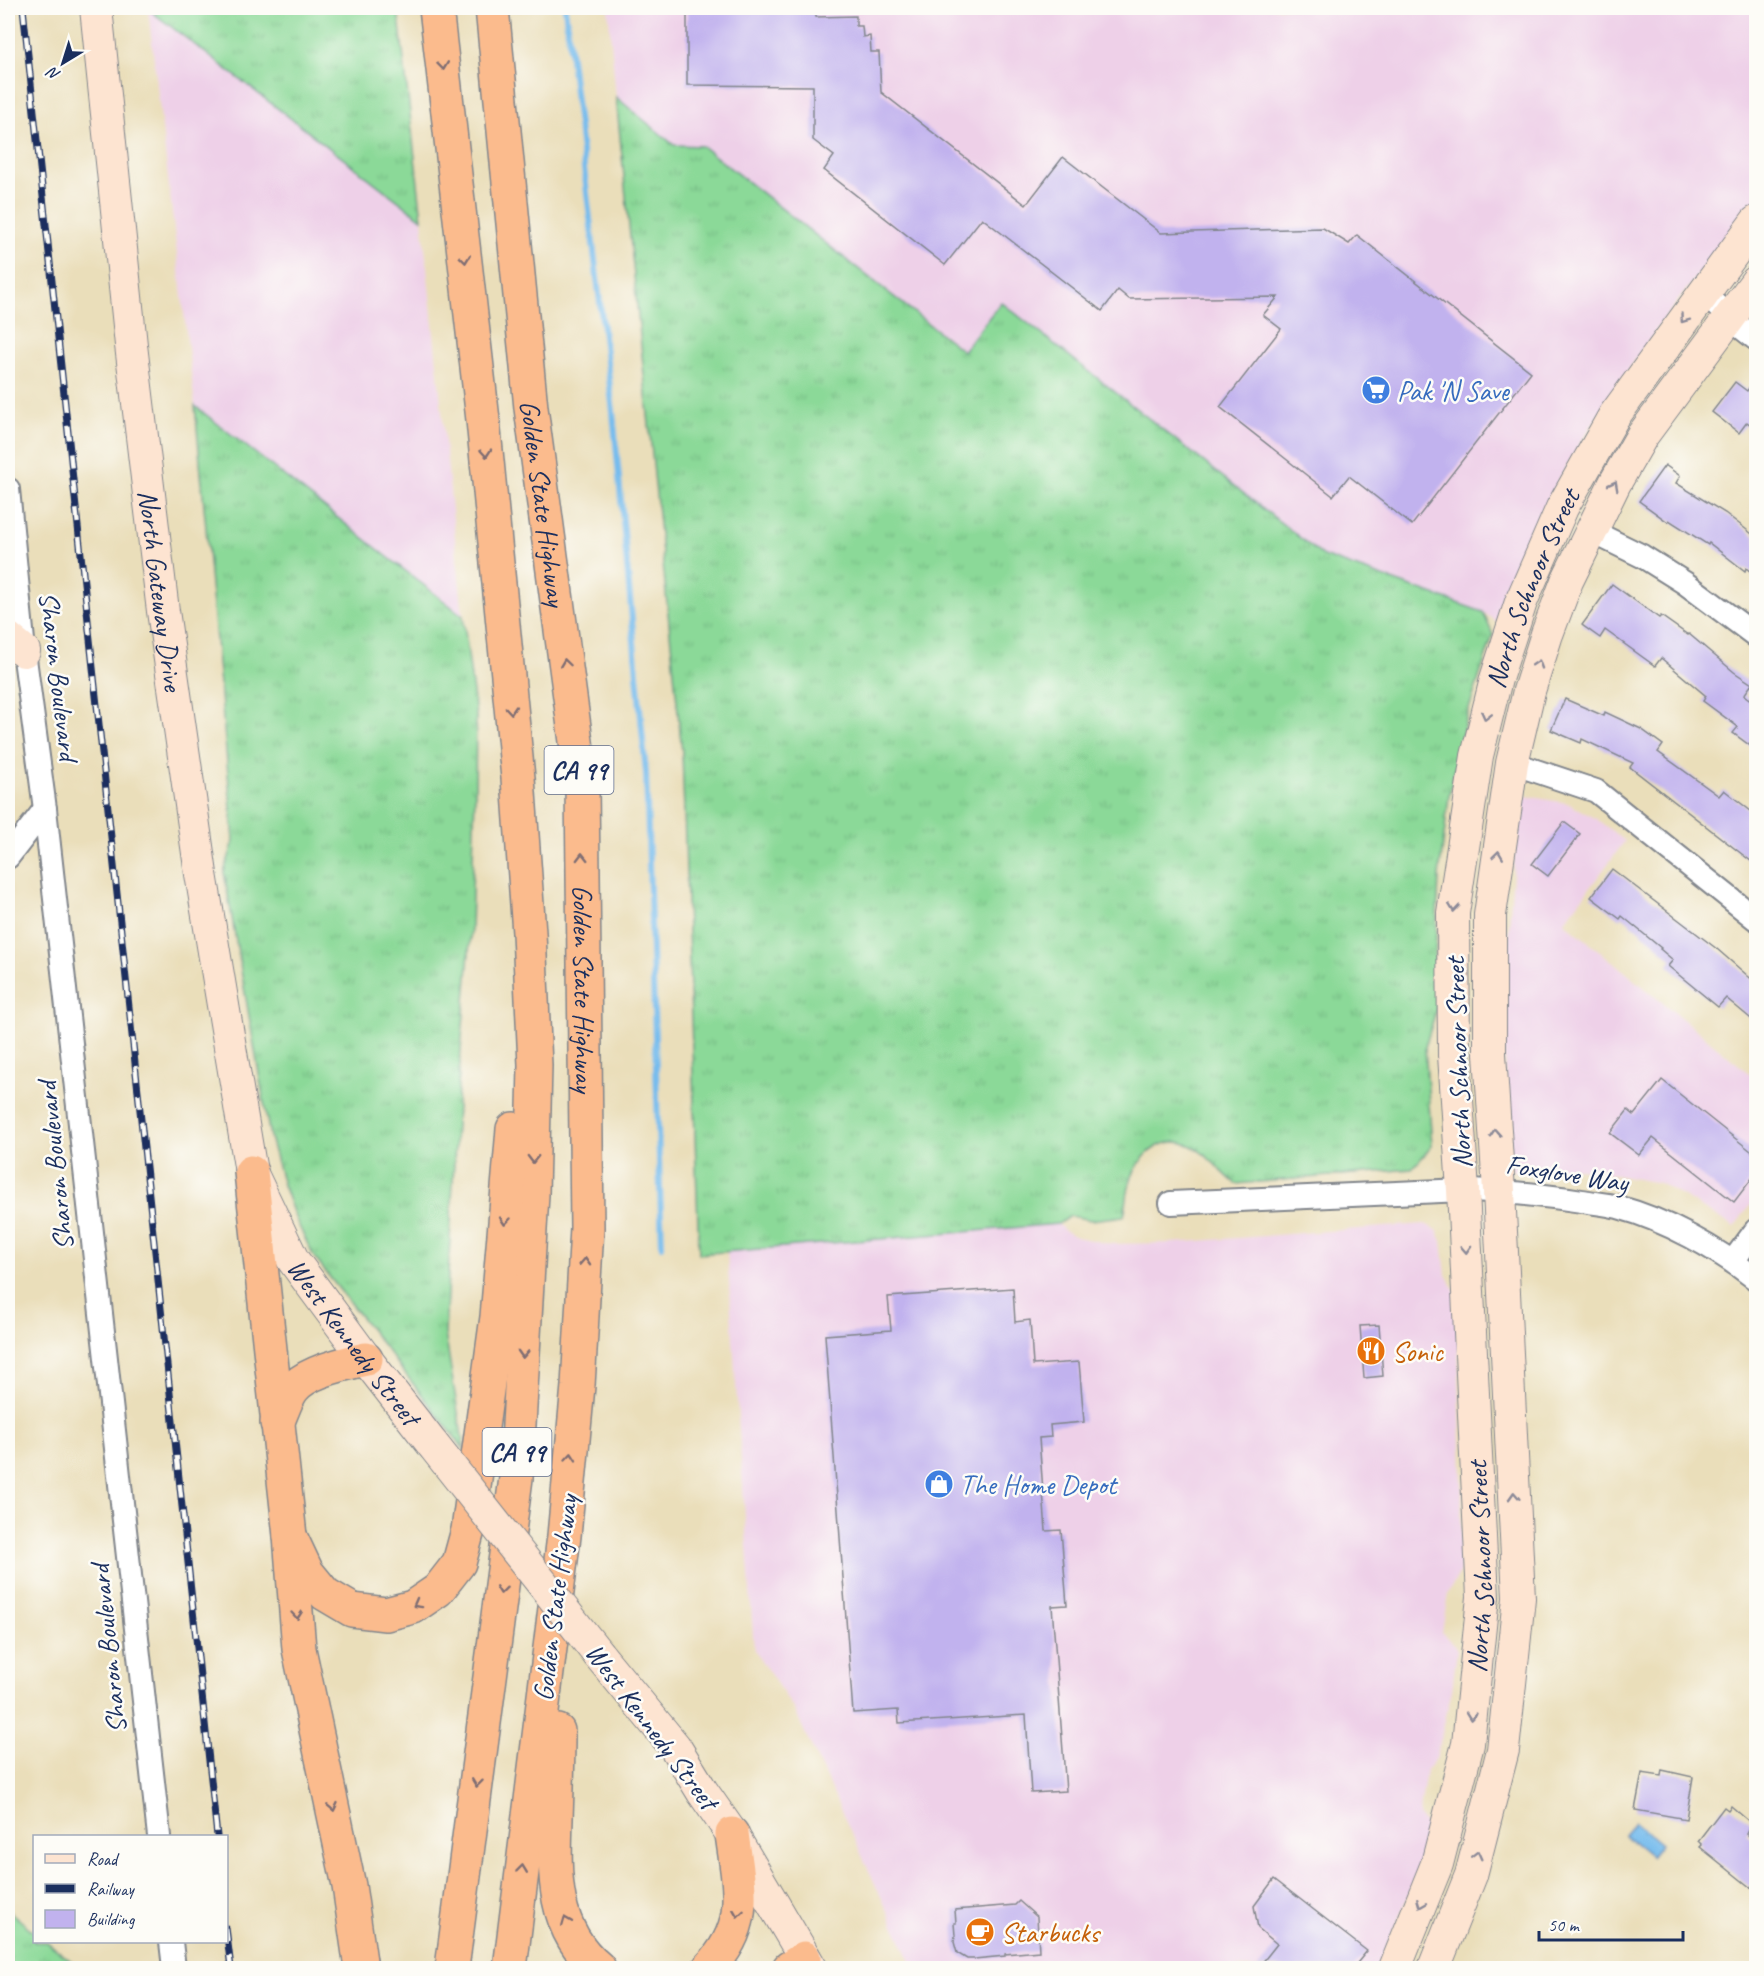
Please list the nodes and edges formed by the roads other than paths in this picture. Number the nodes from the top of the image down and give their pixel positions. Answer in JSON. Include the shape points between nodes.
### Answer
{"nodes":[{"id":1,"x":96,"y":8,"type":"edge"},
{"id":2,"x":436,"y":8,"type":"edge"},
{"id":3,"x":492,"y":8,"type":"edge"},
{"id":4,"x":1756,"y":222,"type":"edge"},
{"id":5,"x":1756,"y":282,"type":"edge"},
{"id":6,"x":1703,"y":292,"type":"junction"},
{"id":7,"x":1729,"y":318,"type":"junction"},
{"id":8,"x":1756,"y":339,"type":"edge"},
{"id":9,"x":8,"y":489,"type":"edge"},
{"id":10,"x":1591,"y":531,"type":"junction"},
{"id":11,"x":1756,"y":636,"type":"edge"},
{"id":12,"x":16,"y":644,"type":"edge"},
{"id":13,"x":1512,"y":763,"type":"junction"},
{"id":14,"x":45,"y":809,"type":"junction"},
{"id":15,"x":8,"y":857,"type":"edge"},
{"id":16,"x":1756,"y":919,"type":"edge"},
{"id":17,"x":529,"y":933,"type":"junction"},
{"id":18,"x":251,"y":1172,"type":"junction"},
{"id":19,"x":1463,"y":1190,"type":"junction"},
{"id":20,"x":1499,"y":1191,"type":"junction"},
{"id":21,"x":1171,"y":1203,"type":"dead end"},
{"id":22,"x":1756,"y":1230,"type":"edge"},
{"id":23,"x":1733,"y":1261,"type":"junction"},
{"id":24,"x":1756,"y":1279,"type":"edge"},
{"id":25,"x":366,"y":1359,"type":"junction"},
{"id":26,"x":277,"y":1423,"type":"junction"},
{"id":27,"x":1478,"y":1503,"type":"junction"},
{"id":28,"x":290,"y":1536,"type":"junction"},
{"id":29,"x":564,"y":1536,"type":"junction"},
{"id":30,"x":1516,"y":1631,"type":"junction"},
{"id":31,"x":732,"y":1834,"type":"junction"},
{"id":32,"x":159,"y":1835,"type":"edge"},
{"id":33,"x":171,"y":1943,"type":"edge"},
{"id":34,"x":801,"y":1965,"type":"edge"},
{"id":35,"x":174,"y":1968,"type":"edge"},
{"id":36,"x":361,"y":1968,"type":"edge"},
{"id":37,"x":452,"y":1968,"type":"edge"},
{"id":38,"x":510,"y":1968,"type":"edge"},
{"id":39,"x":599,"y":1968,"type":"edge"},
{"id":40,"x":709,"y":1968,"type":"edge"},
{"id":41,"x":1395,"y":1968,"type":"edge"},
{"id":42,"x":1434,"y":1968,"type":"edge"}],
"edges":[{"from":1,"to":18,"type":"street","name":"North Gateway Drive","via":[[163,610],[201,874]]},
{"from":2,"to":17,"type":"highway","name":"Golden State Highway","number":"CA 99","one_way":true,"via":[[483,420]]},
{"from":29,"to":3,"type":"highway","name":"Golden State Highway","number":"CA 99","one_way":true,"via":[[587,1228],[582,786],[531,408]]},
{"from":4,"to":6,"type":"street","name":"North Schnoor Street"},
{"from":5,"to":7,"type":"street","name":"North Schnoor Street"},
{"from":6,"to":7,"type":"street"},
{"from":6,"to":19,"type":"street","name":"North Schnoor Street","one_way":true,"via":[[1614,416],[1562,508],[1521,602],[1496,679],[1477,756],[1453,913],[1454,1055]]},
{"from":7,"to":8,"type":"street"},
{"from":10,"to":7,"type":"street","name":"North Schnoor Street","one_way":true,"via":[[1642,436]]},
{"from":9,"to":12,"type":"street","name":"Sharon Boulevard"},
{"from":10,"to":11,"type":"street","via":[[1685,583]]},
{"from":13,"to":10,"type":"street","name":"North Schnoor Street","one_way":true,"via":[[1547,634]]},
{"from":12,"to":14,"type":"street","name":"Sharon Boulevard"},
{"from":13,"to":16,"type":"street","via":[[1596,791]]},
{"from":20,"to":13,"type":"street","name":"North Schnoor Street","one_way":true,"via":[[1490,1054],[1490,915]]},
{"from":14,"to":15,"type":"street"},
{"from":14,"to":32,"type":"street","name":"Sharon Boulevard"},
{"from":17,"to":28,"type":"highway","one_way":true,"via":[[498,1317],[468,1530],[459,1563],[438,1590],[413,1607],[386,1614],[352,1610],[325,1594],[307,1572]]},
{"from":17,"to":37,"type":"highway","name":"Golden State Highway","number":"CA 99","one_way":true,"via":[[535,1065],[533,1170],[516,1478]]},
{"from":18,"to":25,"type":"street","name":"West Kennedy Street","via":[[293,1260]]},
{"from":18,"to":26,"type":"highway"},
{"from":19,"to":20,"type":"street","name":"Foxglove Way"},
{"from":19,"to":21,"type":"street","name":"Foxglove Way"},
{"from":19,"to":27,"type":"street","name":"North Schnoor Street","one_way":true},
{"from":20,"to":23,"type":"street","name":"Foxglove Way","via":[[1618,1207],[1664,1224]]},
{"from":30,"to":20,"type":"street","name":"North Schnoor Street","one_way":true,"via":[[1519,1598]]},
{"from":22,"to":23,"type":"street"},
{"from":23,"to":24,"type":"street","name":"Foxglove Way"},
{"from":25,"to":26,"type":"highway","via":[[312,1375],[293,1388]]},
{"from":25,"to":31,"type":"street","name":"West Kennedy Street","bridge":true,"via":[[675,1747]]},
{"from":26,"to":28,"type":"highway"},
{"from":27,"to":30,"type":"street","via":[[1502,1530],[1503,1606]]},
{"from":27,"to":41,"type":"street","name":"North Schnoor Street","one_way":true,"via":[[1483,1597],[1468,1744],[1437,1864]]},
{"from":28,"to":36,"type":"highway","one_way":true,"via":[[299,1649],[349,1886]]},
{"from":38,"to":29,"type":"highway","name":"Golden State Highway","number":"CA 99","one_way":true},
{"from":39,"to":29,"type":"highway","one_way":true,"via":[[579,1949],[567,1925],[558,1901],[555,1874]]},
{"from":42,"to":30,"type":"street","name":"North Schnoor Street","one_way":true,"via":[[1472,1875],[1503,1750]]},
{"from":31,"to":34,"type":"street","name":"West Kennedy Street"},
{"from":31,"to":40,"type":"highway","one_way":true,"via":[[739,1913],[724,1953]]},
{"from":33,"to":35,"type":"street"}]}
